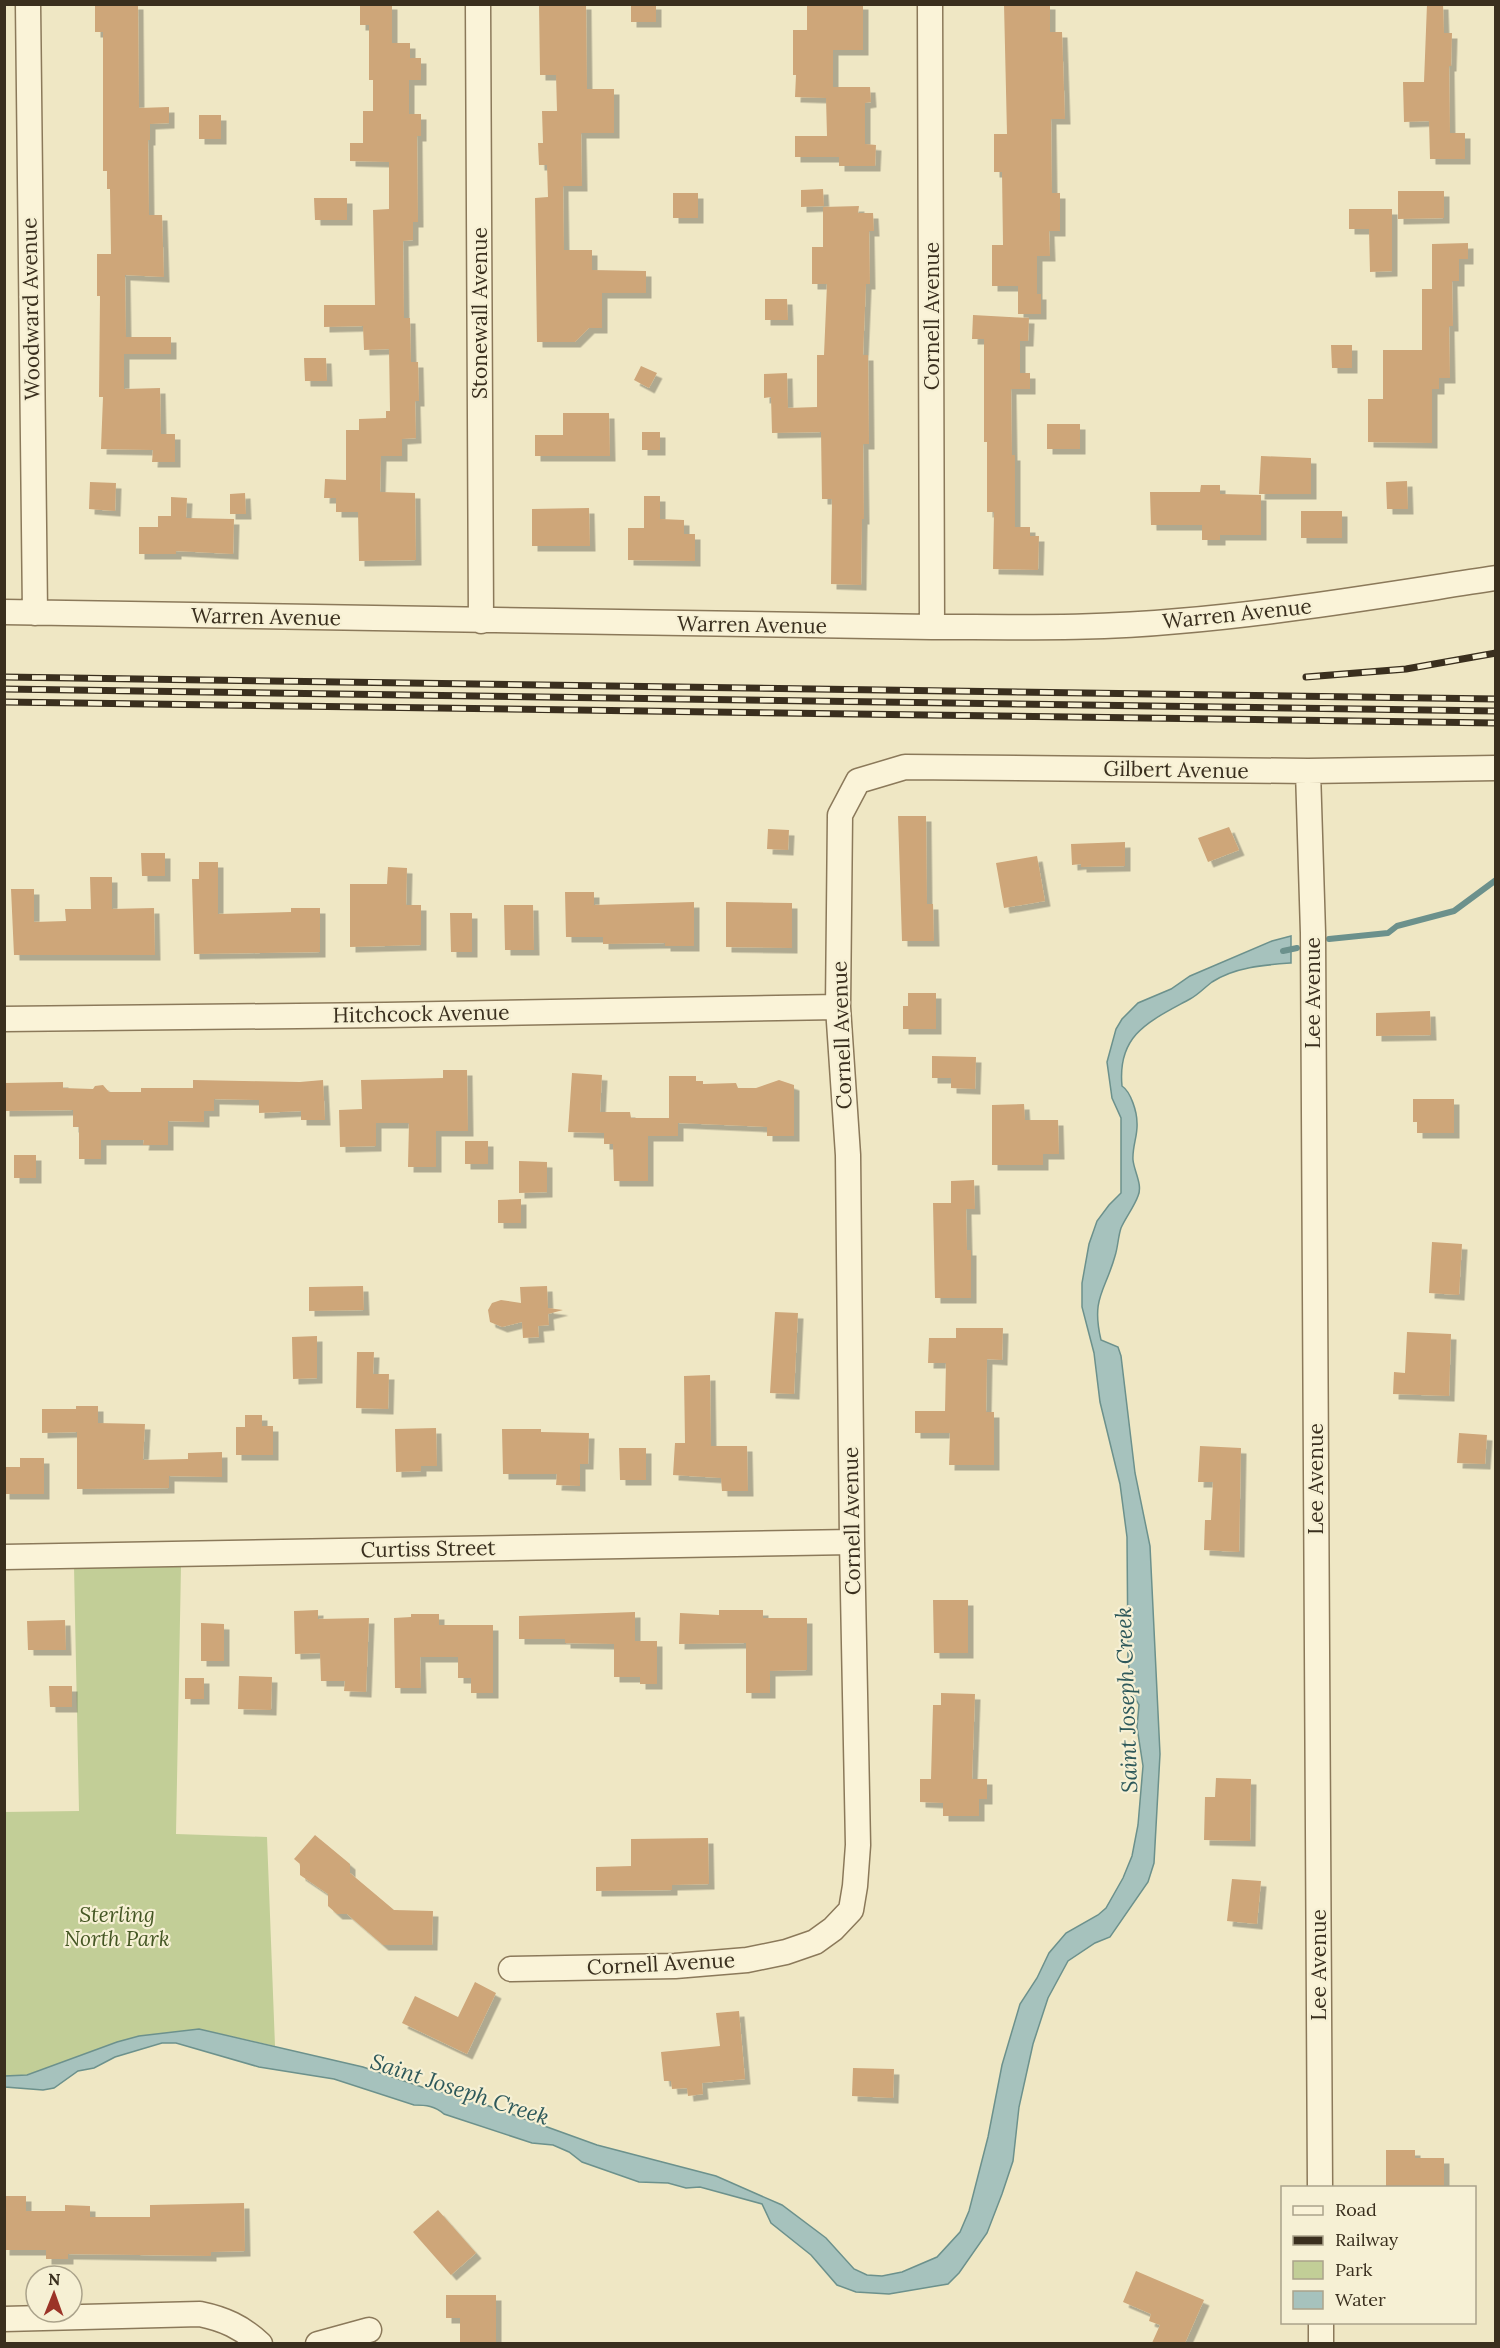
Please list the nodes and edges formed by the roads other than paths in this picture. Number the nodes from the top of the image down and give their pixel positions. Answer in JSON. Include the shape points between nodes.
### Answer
{"nodes":[{"id":1,"x":28,"y":4,"type":"edge"},
{"id":2,"x":478,"y":4,"type":"edge"},
{"id":3,"x":930,"y":4,"type":"edge"},
{"id":4,"x":1496,"y":578,"type":"edge"},
{"id":5,"x":4,"y":612,"type":"edge"},
{"id":6,"x":34,"y":613,"type":"junction"},
{"id":7,"x":481,"y":621,"type":"junction"},
{"id":8,"x":932,"y":627,"type":"junction"},
{"id":9,"x":1496,"y":768,"type":"edge"},
{"id":10,"x":1308,"y":771,"type":"junction"},
{"id":11,"x":858,"y":781,"type":"joint"},
{"id":12,"x":838,"y":1007,"type":"junction"},
{"id":13,"x":4,"y":1019,"type":"edge"},
{"id":14,"x":852,"y":1542,"type":"junction"},
{"id":15,"x":4,"y":1557,"type":"edge"},
{"id":16,"x":511,"y":1969,"type":"dead end"},
{"id":17,"x":1320,"y":2186,"type":"edge"},
{"id":18,"x":4,"y":2319,"type":"edge"},
{"id":19,"x":1321,"y":2324,"type":"edge"},
{"id":20,"x":369,"y":2330,"type":"dead end"},
{"id":21,"x":260,"y":2343,"type":"edge"},
{"id":22,"x":318,"y":2343,"type":"edge"},
{"id":23,"x":1321,"y":2343,"type":"edge"}],
"edges":[{"from":1,"to":6,"type":"street","name":"Woodward Avenue"},
{"from":2,"to":7,"type":"street","name":"Stonewall Avenue"},
{"from":3,"to":8,"type":"street","name":"Cornell Avenue"},
{"from":4,"to":8,"type":"street","name":"Warren Avenue","via":[[1328,604],[1178,621],[1076,627]]},
{"from":5,"to":6,"type":"street","name":"Warren Avenue"},
{"from":6,"to":7,"type":"street","name":"Warren Avenue"},
{"from":7,"to":8,"type":"street","name":"Warren Avenue"},
{"from":9,"to":10,"type":"street","name":"Gilbert Avenue"},
{"from":10,"to":11,"type":"street","name":"Gilbert Avenue","via":[[905,767]]},
{"from":10,"to":17,"type":"street","name":"Lee Avenue","via":[[1313,943]]},
{"from":11,"to":12,"type":"street","name":"Cornell Avenue","via":[[840,815]]},
{"from":12,"to":13,"type":"street","name":"Hitchcock Avenue"},
{"from":12,"to":14,"type":"street","name":"Cornell Avenue","via":[[848,1155]]},
{"from":14,"to":15,"type":"street","name":"Curtiss Street"},
{"from":14,"to":16,"type":"street","name":"Cornell Avenue","via":[[858,1845],[850,1910],[815,1942],[747,1960],[675,1966]]},
{"from":18,"to":21,"type":"street","via":[[200,2314],[238,2326]]},
{"from":19,"to":23,"type":"street"},
{"from":20,"to":22,"type":"street"}]}
